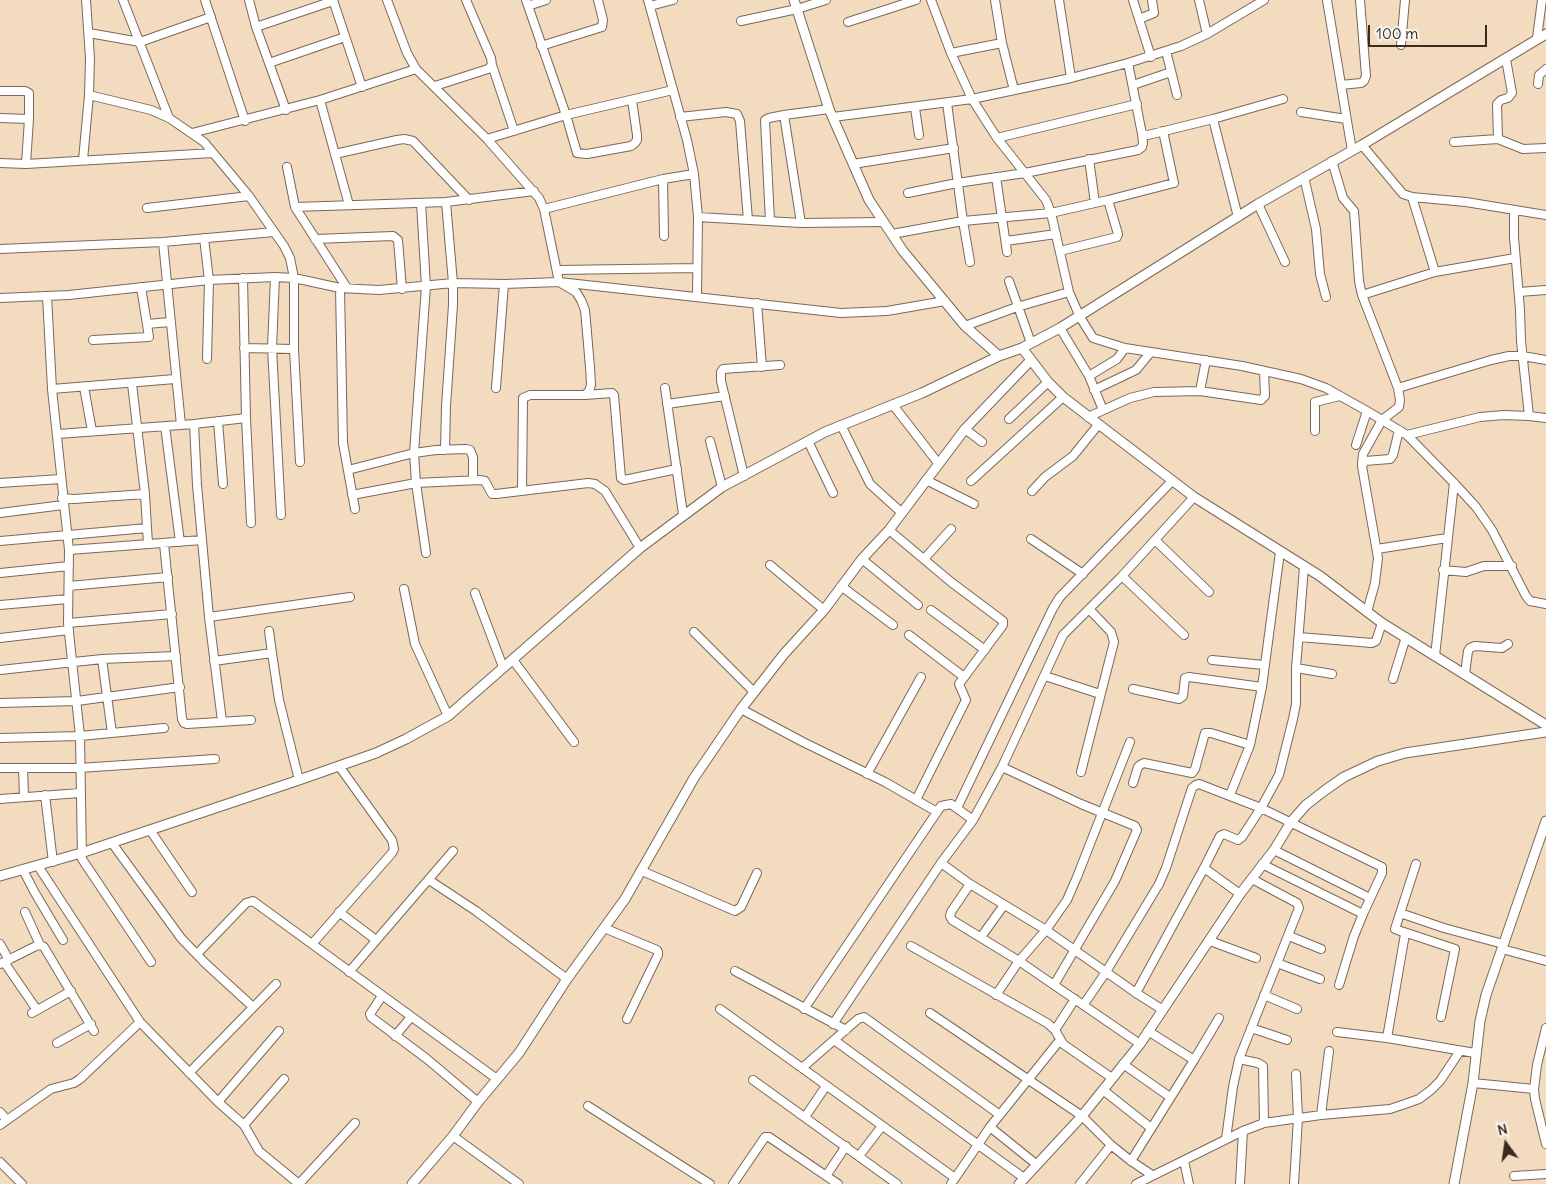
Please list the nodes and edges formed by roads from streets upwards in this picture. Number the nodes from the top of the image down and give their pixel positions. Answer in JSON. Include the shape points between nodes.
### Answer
{"nodes":[{"id":1,"x":86,"y":0,"type":"edge"},
{"id":2,"x":123,"y":0,"type":"edge"},
{"id":3,"x":205,"y":0,"type":"edge"},
{"id":4,"x":249,"y":0,"type":"edge"},
{"id":5,"x":387,"y":0,"type":"edge"},
{"id":6,"x":466,"y":0,"type":"edge"},
{"id":7,"x":546,"y":0,"type":"edge"},
{"id":8,"x":598,"y":0,"type":"edge"},
{"id":9,"x":673,"y":0,"type":"edge"},
{"id":10,"x":826,"y":0,"type":"edge"},
{"id":11,"x":916,"y":0,"type":"edge"},
{"id":12,"x":931,"y":0,"type":"edge"},
{"id":13,"x":995,"y":0,"type":"edge"},
{"id":14,"x":1059,"y":0,"type":"edge"},
{"id":15,"x":1133,"y":0,"type":"edge"},
{"id":16,"x":1152,"y":0,"type":"edge"},
{"id":17,"x":1199,"y":0,"type":"edge"},
{"id":18,"x":1247,"y":0,"type":"edge"},
{"id":19,"x":1264,"y":0,"type":"edge"},
{"id":20,"x":1327,"y":0,"type":"edge"},
{"id":21,"x":1360,"y":0,"type":"edge"},
{"id":22,"x":1405,"y":0,"type":"edge"},
{"id":23,"x":1542,"y":0,"type":"edge"},
{"id":24,"x":333,"y":1,"type":"edge"},
{"id":25,"x":527,"y":3,"type":"edge"},
{"id":26,"x":649,"y":3,"type":"edge"},
{"id":27,"x":796,"y":5,"type":"edge"},
{"id":28,"x":1249,"y":9,"type":"junction"},
{"id":29,"x":210,"y":17,"type":"junction"},
{"id":30,"x":1139,"y":19,"type":"junction"},
{"id":31,"x":741,"y":21,"type":"dead end"},
{"id":32,"x":848,"y":22,"type":"dead end"},
{"id":33,"x":256,"y":27,"type":"junction"},
{"id":34,"x":89,"y":33,"type":"junction"},
{"id":35,"x":1207,"y":34,"type":"junction"},
{"id":36,"x":345,"y":37,"type":"junction"},
{"id":37,"x":1543,"y":37,"type":"edge"},
{"id":38,"x":140,"y":42,"type":"junction"},
{"id":39,"x":1002,"y":43,"type":"junction"},
{"id":40,"x":1401,"y":45,"type":"dead end"},
{"id":41,"x":541,"y":46,"type":"junction"},
{"id":42,"x":1166,"y":51,"type":"junction"},
{"id":43,"x":951,"y":53,"type":"junction"},
{"id":44,"x":1150,"y":57,"type":"junction"},
{"id":45,"x":1506,"y":59,"type":"junction"},
{"id":46,"x":269,"y":63,"type":"junction"},
{"id":47,"x":1128,"y":63,"type":"junction"},
{"id":48,"x":492,"y":65,"type":"junction"},
{"id":49,"x":1546,"y":69,"type":"edge"},
{"id":50,"x":416,"y":70,"type":"junction"},
{"id":51,"x":1171,"y":72,"type":"junction"},
{"id":52,"x":1071,"y":78,"type":"junction"},
{"id":53,"x":1538,"y":84,"type":"dead end"},
{"id":54,"x":1133,"y":85,"type":"junction"},
{"id":55,"x":1340,"y":85,"type":"junction"},
{"id":56,"x":435,"y":86,"type":"junction"},
{"id":57,"x":362,"y":87,"type":"junction"},
{"id":58,"x":673,"y":90,"type":"junction"},
{"id":59,"x":1014,"y":90,"type":"junction"},
{"id":60,"x":0,"y":91,"type":"edge"},
{"id":61,"x":89,"y":95,"type":"junction"},
{"id":62,"x":1177,"y":95,"type":"dead end"},
{"id":63,"x":972,"y":99,"type":"junction"},
{"id":64,"x":1284,"y":99,"type":"dead end"},
{"id":65,"x":320,"y":100,"type":"junction"},
{"id":66,"x":632,"y":100,"type":"junction"},
{"id":67,"x":947,"y":103,"type":"junction"},
{"id":68,"x":1137,"y":104,"type":"junction"},
{"id":69,"x":915,"y":108,"type":"junction"},
{"id":70,"x":286,"y":110,"type":"junction"},
{"id":71,"x":1301,"y":112,"type":"dead end"},
{"id":72,"x":831,"y":113,"type":"junction"},
{"id":73,"x":566,"y":115,"type":"junction"},
{"id":74,"x":784,"y":115,"type":"junction"},
{"id":75,"x":680,"y":117,"type":"junction"},
{"id":76,"x":0,"y":118,"type":"edge"},
{"id":77,"x":29,"y":118,"type":"junction"},
{"id":78,"x":169,"y":118,"type":"junction"},
{"id":79,"x":1213,"y":119,"type":"junction"},
{"id":80,"x":1346,"y":119,"type":"junction"},
{"id":81,"x":245,"y":121,"type":"junction"},
{"id":82,"x":514,"y":131,"type":"junction"},
{"id":83,"x":1163,"y":131,"type":"junction"},
{"id":84,"x":192,"y":133,"type":"junction"},
{"id":85,"x":1142,"y":134,"type":"junction"},
{"id":86,"x":919,"y":135,"type":"dead end"},
{"id":87,"x":998,"y":138,"type":"junction"},
{"id":88,"x":487,"y":139,"type":"junction"},
{"id":89,"x":1498,"y":139,"type":"junction"},
{"id":90,"x":1454,"y":142,"type":"dead end"},
{"id":91,"x":1362,"y":145,"type":"junction"},
{"id":92,"x":954,"y":148,"type":"junction"},
{"id":93,"x":1546,"y":148,"type":"edge"},
{"id":94,"x":1352,"y":151,"type":"junction"},
{"id":95,"x":213,"y":153,"type":"junction"},
{"id":96,"x":335,"y":154,"type":"junction"},
{"id":97,"x":1089,"y":159,"type":"junction"},
{"id":98,"x":83,"y":160,"type":"junction"},
{"id":99,"x":1332,"y":161,"type":"junction"},
{"id":100,"x":0,"y":164,"type":"edge"},
{"id":101,"x":26,"y":164,"type":"junction"},
{"id":102,"x":853,"y":164,"type":"junction"},
{"id":103,"x":287,"y":167,"type":"dead end"},
{"id":104,"x":1025,"y":172,"type":"junction"},
{"id":105,"x":694,"y":174,"type":"junction"},
{"id":106,"x":996,"y":177,"type":"junction"},
{"id":107,"x":1304,"y":177,"type":"junction"},
{"id":108,"x":663,"y":180,"type":"junction"},
{"id":109,"x":957,"y":183,"type":"junction"},
{"id":110,"x":534,"y":191,"type":"junction"},
{"id":111,"x":908,"y":193,"type":"dead end"},
{"id":112,"x":249,"y":196,"type":"junction"},
{"id":113,"x":1412,"y":197,"type":"junction"},
{"id":114,"x":469,"y":200,"type":"junction"},
{"id":115,"x":1108,"y":200,"type":"junction"},
{"id":116,"x":446,"y":202,"type":"junction"},
{"id":117,"x":421,"y":203,"type":"junction"},
{"id":118,"x":1095,"y":204,"type":"junction"},
{"id":119,"x":1258,"y":204,"type":"junction"},
{"id":120,"x":350,"y":205,"type":"junction"},
{"id":121,"x":295,"y":206,"type":"junction"},
{"id":122,"x":147,"y":208,"type":"dead end"},
{"id":123,"x":544,"y":209,"type":"junction"},
{"id":124,"x":1514,"y":210,"type":"junction"},
{"id":125,"x":1051,"y":212,"type":"junction"},
{"id":126,"x":1546,"y":215,"type":"edge"},
{"id":127,"x":698,"y":217,"type":"junction"},
{"id":128,"x":1238,"y":217,"type":"junction"},
{"id":129,"x":1002,"y":219,"type":"junction"},
{"id":130,"x":748,"y":220,"type":"junction"},
{"id":131,"x":770,"y":221,"type":"junction"},
{"id":132,"x":962,"y":221,"type":"junction"},
{"id":133,"x":883,"y":222,"type":"junction"},
{"id":134,"x":801,"y":223,"type":"junction"},
{"id":135,"x":274,"y":232,"type":"junction"},
{"id":136,"x":892,"y":234,"type":"junction"},
{"id":137,"x":1056,"y":234,"type":"junction"},
{"id":138,"x":664,"y":236,"type":"dead end"},
{"id":139,"x":204,"y":238,"type":"junction"},
{"id":140,"x":315,"y":239,"type":"junction"},
{"id":141,"x":1006,"y":241,"type":"junction"},
{"id":142,"x":163,"y":242,"type":"junction"},
{"id":143,"x":0,"y":249,"type":"edge"},
{"id":144,"x":1060,"y":251,"type":"junction"},
{"id":145,"x":1007,"y":252,"type":"dead end"},
{"id":146,"x":1515,"y":258,"type":"junction"},
{"id":147,"x":970,"y":262,"type":"dead end"},
{"id":148,"x":1285,"y":262,"type":"dead end"},
{"id":149,"x":697,"y":268,"type":"junction"},
{"id":150,"x":557,"y":270,"type":"junction"},
{"id":151,"x":1435,"y":272,"type":"junction"},
{"id":152,"x":275,"y":277,"type":"junction"},
{"id":153,"x":243,"y":278,"type":"junction"},
{"id":154,"x":294,"y":278,"type":"junction"},
{"id":155,"x":209,"y":280,"type":"junction"},
{"id":156,"x":1009,"y":281,"type":"dead end"},
{"id":157,"x":559,"y":282,"type":"junction"},
{"id":158,"x":453,"y":283,"type":"junction"},
{"id":159,"x":167,"y":284,"type":"junction"},
{"id":160,"x":504,"y":284,"type":"junction"},
{"id":161,"x":426,"y":286,"type":"junction"},
{"id":162,"x":141,"y":287,"type":"junction"},
{"id":163,"x":344,"y":288,"type":"junction"},
{"id":164,"x":402,"y":289,"type":"junction"},
{"id":165,"x":1546,"y":290,"type":"edge"},
{"id":166,"x":1069,"y":292,"type":"junction"},
{"id":167,"x":1519,"y":292,"type":"junction"},
{"id":168,"x":1362,"y":295,"type":"junction"},
{"id":169,"x":47,"y":296,"type":"junction"},
{"id":170,"x":696,"y":296,"type":"junction"},
{"id":171,"x":1326,"y":297,"type":"dead end"},
{"id":172,"x":0,"y":298,"type":"edge"},
{"id":173,"x":945,"y":301,"type":"junction"},
{"id":174,"x":757,"y":303,"type":"junction"},
{"id":175,"x":1017,"y":307,"type":"junction"},
{"id":176,"x":1080,"y":317,"type":"junction"},
{"id":177,"x":170,"y":322,"type":"junction"},
{"id":178,"x":147,"y":324,"type":"junction"},
{"id":179,"x":965,"y":326,"type":"junction"},
{"id":180,"x":1060,"y":328,"type":"junction"},
{"id":181,"x":93,"y":340,"type":"dead end"},
{"id":182,"x":1032,"y":343,"type":"junction"},
{"id":183,"x":244,"y":348,"type":"junction"},
{"id":184,"x":272,"y":348,"type":"junction"},
{"id":185,"x":1022,"y":348,"type":"junction"},
{"id":186,"x":1125,"y":348,"type":"junction"},
{"id":187,"x":294,"y":349,"type":"junction"},
{"id":188,"x":1150,"y":353,"type":"junction"},
{"id":189,"x":999,"y":356,"type":"junction"},
{"id":190,"x":1522,"y":356,"type":"junction"},
{"id":191,"x":208,"y":359,"type":"dead end"},
{"id":192,"x":1031,"y":360,"type":"junction"},
{"id":193,"x":1206,"y":360,"type":"junction"},
{"id":194,"x":1546,"y":360,"type":"edge"},
{"id":195,"x":780,"y":365,"type":"dead end"},
{"id":196,"x":762,"y":367,"type":"junction"},
{"id":197,"x":1264,"y":371,"type":"junction"},
{"id":198,"x":1089,"y":376,"type":"junction"},
{"id":199,"x":175,"y":379,"type":"junction"},
{"id":200,"x":1048,"y":382,"type":"junction"},
{"id":201,"x":132,"y":384,"type":"junction"},
{"id":202,"x":84,"y":387,"type":"junction"},
{"id":203,"x":496,"y":388,"type":"dead end"},
{"id":204,"x":665,"y":388,"type":"dead end"},
{"id":205,"x":1398,"y":388,"type":"junction"},
{"id":206,"x":52,"y":389,"type":"junction"},
{"id":207,"x":1094,"y":390,"type":"junction"},
{"id":208,"x":1200,"y":391,"type":"junction"},
{"id":209,"x":585,"y":395,"type":"junction"},
{"id":210,"x":725,"y":396,"type":"junction"},
{"id":211,"x":1340,"y":396,"type":"junction"},
{"id":212,"x":1063,"y":398,"type":"junction"},
{"id":213,"x":667,"y":404,"type":"junction"},
{"id":214,"x":893,"y":405,"type":"junction"},
{"id":215,"x":1103,"y":410,"type":"junction"},
{"id":216,"x":1367,"y":411,"type":"junction"},
{"id":217,"x":1529,"y":416,"type":"junction"},
{"id":218,"x":1088,"y":417,"type":"junction"},
{"id":219,"x":246,"y":418,"type":"junction"},
{"id":220,"x":1546,"y":418,"type":"edge"},
{"id":221,"x":1009,"y":419,"type":"dead end"},
{"id":222,"x":1382,"y":420,"type":"junction"},
{"id":223,"x":218,"y":421,"type":"junction"},
{"id":224,"x":181,"y":424,"type":"junction"},
{"id":225,"x":194,"y":424,"type":"junction"},
{"id":226,"x":841,"y":425,"type":"junction"},
{"id":227,"x":1098,"y":425,"type":"junction"},
{"id":228,"x":165,"y":426,"type":"junction"},
{"id":229,"x":137,"y":428,"type":"junction"},
{"id":230,"x":965,"y":429,"type":"junction"},
{"id":231,"x":1399,"y":430,"type":"junction"},
{"id":232,"x":92,"y":431,"type":"junction"},
{"id":233,"x":1315,"y":431,"type":"dead end"},
{"id":234,"x":58,"y":434,"type":"junction"},
{"id":235,"x":1407,"y":436,"type":"junction"},
{"id":236,"x":710,"y":440,"type":"dead end"},
{"id":237,"x":808,"y":441,"type":"junction"},
{"id":238,"x":982,"y":442,"type":"dead end"},
{"id":239,"x":1356,"y":445,"type":"dead end"},
{"id":240,"x":445,"y":450,"type":"junction"},
{"id":241,"x":414,"y":453,"type":"junction"},
{"id":242,"x":300,"y":462,"type":"dead end"},
{"id":243,"x":938,"y":463,"type":"junction"},
{"id":244,"x":1362,"y":464,"type":"junction"},
{"id":245,"x":677,"y":469,"type":"junction"},
{"id":246,"x":348,"y":470,"type":"junction"},
{"id":247,"x":744,"y":476,"type":"junction"},
{"id":248,"x":60,"y":479,"type":"junction"},
{"id":249,"x":473,"y":480,"type":"junction"},
{"id":250,"x":926,"y":480,"type":"junction"},
{"id":251,"x":971,"y":481,"type":"dead end"},
{"id":252,"x":1172,"y":481,"type":"junction"},
{"id":253,"x":0,"y":483,"type":"edge"},
{"id":254,"x":416,"y":483,"type":"junction"},
{"id":255,"x":1454,"y":483,"type":"junction"},
{"id":256,"x":223,"y":484,"type":"dead end"},
{"id":257,"x":722,"y":487,"type":"junction"},
{"id":258,"x":522,"y":491,"type":"junction"},
{"id":259,"x":1032,"y":491,"type":"dead end"},
{"id":260,"x":833,"y":493,"type":"dead end"},
{"id":261,"x":145,"y":494,"type":"junction"},
{"id":262,"x":352,"y":494,"type":"junction"},
{"id":263,"x":1194,"y":498,"type":"junction"},
{"id":264,"x":63,"y":502,"type":"junction"},
{"id":265,"x":974,"y":504,"type":"dead end"},
{"id":266,"x":355,"y":509,"type":"dead end"},
{"id":267,"x":0,"y":513,"type":"edge"},
{"id":268,"x":902,"y":513,"type":"junction"},
{"id":269,"x":684,"y":514,"type":"junction"},
{"id":270,"x":281,"y":515,"type":"dead end"},
{"id":271,"x":251,"y":523,"type":"dead end"},
{"id":272,"x":147,"y":528,"type":"junction"},
{"id":273,"x":951,"y":529,"type":"dead end"},
{"id":274,"x":889,"y":530,"type":"junction"},
{"id":275,"x":67,"y":534,"type":"junction"},
{"id":276,"x":1447,"y":538,"type":"junction"},
{"id":277,"x":1031,"y":539,"type":"dead end"},
{"id":278,"x":202,"y":540,"type":"junction"},
{"id":279,"x":1155,"y":540,"type":"junction"},
{"id":280,"x":0,"y":541,"type":"edge"},
{"id":281,"x":180,"y":542,"type":"junction"},
{"id":282,"x":148,"y":544,"type":"junction"},
{"id":283,"x":164,"y":544,"type":"junction"},
{"id":284,"x":640,"y":548,"type":"junction"},
{"id":285,"x":1377,"y":549,"type":"junction"},
{"id":286,"x":69,"y":550,"type":"junction"},
{"id":287,"x":1280,"y":552,"type":"junction"},
{"id":288,"x":426,"y":553,"type":"dead end"},
{"id":289,"x":862,"y":559,"type":"junction"},
{"id":290,"x":924,"y":559,"type":"junction"},
{"id":291,"x":770,"y":565,"type":"dead end"},
{"id":292,"x":69,"y":566,"type":"junction"},
{"id":293,"x":1512,"y":566,"type":"junction"},
{"id":294,"x":1304,"y":567,"type":"junction"},
{"id":295,"x":1443,"y":570,"type":"junction"},
{"id":296,"x":0,"y":573,"type":"edge"},
{"id":297,"x":1083,"y":574,"type":"junction"},
{"id":298,"x":1122,"y":576,"type":"junction"},
{"id":299,"x":168,"y":577,"type":"junction"},
{"id":300,"x":69,"y":586,"type":"junction"},
{"id":301,"x":841,"y":586,"type":"junction"},
{"id":302,"x":404,"y":589,"type":"dead end"},
{"id":303,"x":1210,"y":592,"type":"dead end"},
{"id":304,"x":475,"y":593,"type":"dead end"},
{"id":305,"x":350,"y":597,"type":"dead end"},
{"id":306,"x":68,"y":599,"type":"junction"},
{"id":307,"x":1546,"y":604,"type":"edge"},
{"id":308,"x":0,"y":605,"type":"edge"},
{"id":309,"x":918,"y":605,"type":"dead end"},
{"id":310,"x":1089,"y":609,"type":"junction"},
{"id":311,"x":824,"y":610,"type":"junction"},
{"id":312,"x":931,"y":610,"type":"dead end"},
{"id":313,"x":1367,"y":612,"type":"junction"},
{"id":314,"x":172,"y":614,"type":"junction"},
{"id":315,"x":208,"y":617,"type":"junction"},
{"id":316,"x":1382,"y":623,"type":"junction"},
{"id":317,"x":893,"y":625,"type":"dead end"},
{"id":318,"x":68,"y":627,"type":"junction"},
{"id":319,"x":269,"y":631,"type":"dead end"},
{"id":320,"x":694,"y":632,"type":"dead end"},
{"id":321,"x":908,"y":635,"type":"dead end"},
{"id":322,"x":1184,"y":635,"type":"dead end"},
{"id":323,"x":1298,"y":637,"type":"junction"},
{"id":324,"x":1406,"y":637,"type":"junction"},
{"id":325,"x":0,"y":638,"type":"edge"},
{"id":326,"x":1508,"y":644,"type":"dead end"},
{"id":327,"x":985,"y":650,"type":"junction"},
{"id":328,"x":272,"y":653,"type":"junction"},
{"id":329,"x":176,"y":656,"type":"junction"},
{"id":330,"x":1435,"y":656,"type":"junction"},
{"id":331,"x":102,"y":659,"type":"junction"},
{"id":332,"x":513,"y":660,"type":"junction"},
{"id":333,"x":1212,"y":660,"type":"dead end"},
{"id":334,"x":214,"y":661,"type":"junction"},
{"id":335,"x":72,"y":663,"type":"junction"},
{"id":336,"x":1264,"y":665,"type":"junction"},
{"id":337,"x":503,"y":667,"type":"junction"},
{"id":338,"x":1296,"y":668,"type":"junction"},
{"id":339,"x":0,"y":670,"type":"edge"},
{"id":340,"x":1332,"y":674,"type":"dead end"},
{"id":341,"x":1465,"y":674,"type":"junction"},
{"id":342,"x":1045,"y":676,"type":"junction"},
{"id":343,"x":964,"y":677,"type":"junction"},
{"id":344,"x":921,"y":678,"type":"dead end"},
{"id":345,"x":1393,"y":679,"type":"dead end"},
{"id":346,"x":180,"y":687,"type":"junction"},
{"id":347,"x":1262,"y":688,"type":"junction"},
{"id":348,"x":1134,"y":689,"type":"dead end"},
{"id":349,"x":754,"y":692,"type":"junction"},
{"id":350,"x":1100,"y":694,"type":"junction"},
{"id":351,"x":108,"y":696,"type":"junction"},
{"id":352,"x":77,"y":701,"type":"junction"},
{"id":353,"x":0,"y":703,"type":"edge"},
{"id":354,"x":741,"y":709,"type":"junction"},
{"id":355,"x":448,"y":716,"type":"junction"},
{"id":356,"x":251,"y":720,"type":"dead end"},
{"id":357,"x":222,"y":722,"type":"junction"},
{"id":358,"x":1546,"y":724,"type":"edge"},
{"id":359,"x":164,"y":728,"type":"dead end"},
{"id":360,"x":1546,"y":732,"type":"edge"},
{"id":361,"x":112,"y":733,"type":"junction"},
{"id":362,"x":80,"y":736,"type":"junction"},
{"id":363,"x":0,"y":738,"type":"edge"},
{"id":364,"x":574,"y":742,"type":"dead end"},
{"id":365,"x":1130,"y":742,"type":"dead end"},
{"id":366,"x":1250,"y":745,"type":"junction"},
{"id":367,"x":214,"y":759,"type":"dead end"},
{"id":368,"x":339,"y":766,"type":"junction"},
{"id":369,"x":1002,"y":767,"type":"junction"},
{"id":370,"x":0,"y":768,"type":"edge"},
{"id":371,"x":23,"y":768,"type":"junction"},
{"id":372,"x":79,"y":768,"type":"junction"},
{"id":373,"x":1081,"y":772,"type":"dead end"},
{"id":374,"x":867,"y":774,"type":"junction"},
{"id":375,"x":299,"y":780,"type":"junction"},
{"id":376,"x":1133,"y":783,"type":"dead end"},
{"id":377,"x":80,"y":793,"type":"junction"},
{"id":378,"x":45,"y":795,"type":"junction"},
{"id":379,"x":1230,"y":796,"type":"junction"},
{"id":380,"x":24,"y":797,"type":"junction"},
{"id":381,"x":0,"y":799,"type":"edge"},
{"id":382,"x":916,"y":800,"type":"junction"},
{"id":383,"x":957,"y":808,"type":"junction"},
{"id":384,"x":1262,"y":808,"type":"junction"},
{"id":385,"x":937,"y":812,"type":"junction"},
{"id":386,"x":1103,"y":812,"type":"junction"},
{"id":387,"x":972,"y":820,"type":"junction"},
{"id":388,"x":1546,"y":821,"type":"edge"},
{"id":389,"x":1291,"y":822,"type":"junction"},
{"id":390,"x":150,"y":830,"type":"junction"},
{"id":391,"x":112,"y":842,"type":"junction"},
{"id":392,"x":1274,"y":850,"type":"junction"},
{"id":393,"x":453,"y":851,"type":"dead end"},
{"id":394,"x":82,"y":853,"type":"junction"},
{"id":395,"x":53,"y":862,"type":"junction"},
{"id":396,"x":941,"y":863,"type":"junction"},
{"id":397,"x":1262,"y":864,"type":"junction"},
{"id":398,"x":1416,"y":864,"type":"dead end"},
{"id":399,"x":38,"y":866,"type":"junction"},
{"id":400,"x":1204,"y":868,"type":"junction"},
{"id":401,"x":23,"y":870,"type":"junction"},
{"id":402,"x":642,"y":870,"type":"junction"},
{"id":403,"x":757,"y":873,"type":"dead end"},
{"id":404,"x":0,"y":876,"type":"edge"},
{"id":405,"x":1252,"y":878,"type":"junction"},
{"id":406,"x":429,"y":880,"type":"junction"},
{"id":407,"x":970,"y":884,"type":"junction"},
{"id":408,"x":192,"y":892,"type":"dead end"},
{"id":409,"x":1240,"y":894,"type":"junction"},
{"id":410,"x":1370,"y":898,"type":"junction"},
{"id":411,"x":1004,"y":905,"type":"junction"},
{"id":412,"x":25,"y":912,"type":"dead end"},
{"id":413,"x":339,"y":912,"type":"junction"},
{"id":414,"x":1400,"y":913,"type":"junction"},
{"id":415,"x":1363,"y":914,"type":"junction"},
{"id":416,"x":604,"y":928,"type":"junction"},
{"id":417,"x":1046,"y":930,"type":"junction"},
{"id":418,"x":1404,"y":932,"type":"junction"},
{"id":419,"x":1289,"y":936,"type":"junction"},
{"id":420,"x":981,"y":937,"type":"junction"},
{"id":421,"x":63,"y":940,"type":"dead end"},
{"id":422,"x":376,"y":940,"type":"junction"},
{"id":423,"x":1210,"y":941,"type":"junction"},
{"id":424,"x":0,"y":944,"type":"edge"},
{"id":425,"x":312,"y":944,"type":"junction"},
{"id":426,"x":40,"y":945,"type":"junction"},
{"id":427,"x":912,"y":946,"type":"dead end"},
{"id":428,"x":1503,"y":947,"type":"junction"},
{"id":429,"x":1321,"y":949,"type":"dead end"},
{"id":430,"x":1076,"y":950,"type":"junction"},
{"id":431,"x":197,"y":954,"type":"junction"},
{"id":432,"x":1256,"y":958,"type":"dead end"},
{"id":433,"x":1019,"y":961,"type":"junction"},
{"id":434,"x":1546,"y":961,"type":"edge"},
{"id":435,"x":4,"y":962,"type":"edge"},
{"id":436,"x":151,"y":962,"type":"dead end"},
{"id":437,"x":1276,"y":963,"type":"junction"},
{"id":438,"x":735,"y":971,"type":"dead end"},
{"id":439,"x":349,"y":972,"type":"junction"},
{"id":440,"x":1106,"y":972,"type":"junction"},
{"id":441,"x":567,"y":979,"type":"junction"},
{"id":442,"x":1320,"y":980,"type":"dead end"},
{"id":443,"x":276,"y":984,"type":"dead end"},
{"id":444,"x":1054,"y":985,"type":"junction"},
{"id":445,"x":1339,"y":985,"type":"dead end"},
{"id":446,"x":71,"y":991,"type":"junction"},
{"id":447,"x":1136,"y":992,"type":"junction"},
{"id":448,"x":996,"y":995,"type":"junction"},
{"id":449,"x":382,"y":996,"type":"junction"},
{"id":450,"x":1264,"y":996,"type":"junction"},
{"id":451,"x":1075,"y":999,"type":"junction"},
{"id":452,"x":1084,"y":1004,"type":"junction"},
{"id":453,"x":253,"y":1007,"type":"junction"},
{"id":454,"x":720,"y":1009,"type":"dead end"},
{"id":455,"x":804,"y":1009,"type":"junction"},
{"id":456,"x":1297,"y":1009,"type":"dead end"},
{"id":457,"x":1163,"y":1010,"type":"junction"},
{"id":458,"x":930,"y":1013,"type":"dead end"},
{"id":459,"x":410,"y":1017,"type":"junction"},
{"id":460,"x":1441,"y":1017,"type":"dead end"},
{"id":461,"x":1219,"y":1018,"type":"dead end"},
{"id":462,"x":627,"y":1019,"type":"dead end"},
{"id":463,"x":140,"y":1022,"type":"junction"},
{"id":464,"x":833,"y":1024,"type":"junction"},
{"id":465,"x":1251,"y":1028,"type":"junction"},
{"id":466,"x":1546,"y":1028,"type":"edge"},
{"id":467,"x":846,"y":1030,"type":"junction"},
{"id":468,"x":1055,"y":1030,"type":"junction"},
{"id":469,"x":279,"y":1031,"type":"dead end"},
{"id":470,"x":1148,"y":1031,"type":"junction"},
{"id":471,"x":1337,"y":1032,"type":"dead end"},
{"id":472,"x":395,"y":1036,"type":"junction"},
{"id":473,"x":1387,"y":1038,"type":"junction"},
{"id":474,"x":834,"y":1040,"type":"junction"},
{"id":475,"x":1060,"y":1040,"type":"junction"},
{"id":476,"x":1287,"y":1040,"type":"dead end"},
{"id":477,"x":57,"y":1042,"type":"dead end"},
{"id":478,"x":1140,"y":1044,"type":"junction"},
{"id":479,"x":1544,"y":1044,"type":"edge"},
{"id":480,"x":1329,"y":1051,"type":"dead end"},
{"id":481,"x":1460,"y":1051,"type":"junction"},
{"id":482,"x":1476,"y":1053,"type":"junction"},
{"id":483,"x":1239,"y":1059,"type":"junction"},
{"id":484,"x":1194,"y":1060,"type":"junction"},
{"id":485,"x":1122,"y":1064,"type":"junction"},
{"id":486,"x":1537,"y":1065,"type":"junction"},
{"id":487,"x":802,"y":1068,"type":"junction"},
{"id":488,"x":1546,"y":1068,"type":"edge"},
{"id":489,"x":189,"y":1073,"type":"junction"},
{"id":490,"x":1296,"y":1074,"type":"dead end"},
{"id":491,"x":1112,"y":1078,"type":"junction"},
{"id":492,"x":284,"y":1079,"type":"dead end"},
{"id":493,"x":497,"y":1079,"type":"junction"},
{"id":494,"x":753,"y":1080,"type":"dead end"},
{"id":495,"x":1027,"y":1080,"type":"junction"},
{"id":496,"x":1473,"y":1083,"type":"junction"},
{"id":497,"x":826,"y":1086,"type":"junction"},
{"id":498,"x":1534,"y":1089,"type":"junction"},
{"id":499,"x":1103,"y":1090,"type":"junction"},
{"id":500,"x":1170,"y":1096,"type":"junction"},
{"id":501,"x":218,"y":1102,"type":"junction"},
{"id":502,"x":478,"y":1102,"type":"junction"},
{"id":503,"x":588,"y":1106,"type":"dead end"},
{"id":504,"x":0,"y":1112,"type":"edge"},
{"id":505,"x":1000,"y":1115,"type":"junction"},
{"id":506,"x":1321,"y":1115,"type":"junction"},
{"id":507,"x":805,"y":1116,"type":"junction"},
{"id":508,"x":1082,"y":1116,"type":"junction"},
{"id":509,"x":1298,"y":1118,"type":"junction"},
{"id":510,"x":3,"y":1123,"type":"edge"},
{"id":511,"x":355,"y":1123,"type":"dead end"},
{"id":512,"x":1264,"y":1123,"type":"junction"},
{"id":513,"x":244,"y":1125,"type":"junction"},
{"id":514,"x":882,"y":1126,"type":"junction"},
{"id":515,"x":990,"y":1127,"type":"junction"},
{"id":516,"x":1151,"y":1128,"type":"junction"},
{"id":517,"x":1243,"y":1130,"type":"junction"},
{"id":518,"x":453,"y":1136,"type":"junction"},
{"id":519,"x":1226,"y":1139,"type":"junction"},
{"id":520,"x":1546,"y":1144,"type":"edge"},
{"id":521,"x":978,"y":1145,"type":"junction"},
{"id":522,"x":1111,"y":1145,"type":"junction"},
{"id":523,"x":846,"y":1146,"type":"junction"},
{"id":524,"x":859,"y":1156,"type":"junction"},
{"id":525,"x":1130,"y":1161,"type":"junction"},
{"id":526,"x":1184,"y":1161,"type":"junction"},
{"id":527,"x":0,"y":1162,"type":"edge"},
{"id":528,"x":1036,"y":1164,"type":"junction"},
{"id":529,"x":1546,"y":1174,"type":"edge"},
{"id":530,"x":1152,"y":1175,"type":"junction"},
{"id":531,"x":826,"y":1176,"type":"junction"},
{"id":532,"x":1514,"y":1176,"type":"dead end"},
{"id":533,"x":953,"y":1181,"type":"edge"},
{"id":534,"x":1021,"y":1181,"type":"edge"},
{"id":535,"x":22,"y":1184,"type":"edge"},
{"id":536,"x":412,"y":1184,"type":"edge"},
{"id":537,"x":519,"y":1184,"type":"edge"},
{"id":538,"x":710,"y":1184,"type":"edge"},
{"id":539,"x":733,"y":1184,"type":"edge"},
{"id":540,"x":838,"y":1184,"type":"edge"},
{"id":541,"x":898,"y":1184,"type":"edge"},
{"id":542,"x":1080,"y":1184,"type":"edge"},
{"id":543,"x":1136,"y":1184,"type":"edge"},
{"id":544,"x":1189,"y":1184,"type":"edge"},
{"id":545,"x":1240,"y":1184,"type":"edge"},
{"id":546,"x":1294,"y":1184,"type":"edge"},
{"id":547,"x":1454,"y":1184,"type":"edge"}],
"edges":[{"from":1,"to":34,"type":"street"},
{"from":2,"to":38,"type":"street"},
{"from":3,"to":29,"type":"street"},
{"from":4,"to":33,"type":"street"},
{"from":5,"to":50,"type":"street"},
{"from":6,"to":48,"type":"street"},
{"from":7,"to":25,"type":"street"},
{"from":8,"to":41,"type":"street","via":[[602,27]]},
{"from":9,"to":26,"type":"street"},
{"from":10,"to":27,"type":"street"},
{"from":11,"to":32,"type":"street"},
{"from":12,"to":43,"type":"street"},
{"from":13,"to":39,"type":"street"},
{"from":14,"to":52,"type":"street"},
{"from":15,"to":30,"type":"street"},
{"from":16,"to":30,"type":"street","via":[[1154,13]]},
{"from":17,"to":35,"type":"street"},
{"from":18,"to":28,"type":"street"},
{"from":19,"to":28,"type":"street"},
{"from":20,"to":55,"type":"street"},
{"from":21,"to":55,"type":"street","via":[[1366,76],[1361,83]]},
{"from":22,"to":40,"type":"street"},
{"from":23,"to":37,"type":"street"},
{"from":24,"to":33,"type":"street"},
{"from":24,"to":36,"type":"street"},
{"from":25,"to":41,"type":"street"},
{"from":26,"to":58,"type":"street"},
{"from":27,"to":31,"type":"street"},
{"from":27,"to":72,"type":"street"},
{"from":28,"to":35,"type":"street"},
{"from":29,"to":38,"type":"street"},
{"from":29,"to":81,"type":"street"},
{"from":30,"to":44,"type":"street"},
{"from":33,"to":46,"type":"street"},
{"from":34,"to":38,"type":"street"},
{"from":34,"to":61,"type":"street"},
{"from":35,"to":42,"type":"street"},
{"from":36,"to":46,"type":"street"},
{"from":36,"to":57,"type":"street"},
{"from":37,"to":45,"type":"street"},
{"from":38,"to":78,"type":"street"},
{"from":39,"to":43,"type":"street"},
{"from":39,"to":59,"type":"street"},
{"from":41,"to":73,"type":"street"},
{"from":42,"to":44,"type":"street"},
{"from":42,"to":51,"type":"street"},
{"from":43,"to":63,"type":"street"},
{"from":44,"to":47,"type":"street"},
{"from":45,"to":89,"type":"street","via":[[1512,93],[1497,104]]},
{"from":45,"to":91,"type":"street"},
{"from":46,"to":70,"type":"street"},
{"from":47,"to":52,"type":"street"},
{"from":47,"to":54,"type":"street"},
{"from":48,"to":56,"type":"street"},
{"from":48,"to":82,"type":"street"},
{"from":49,"to":53,"type":"street","via":[[1539,75]]},
{"from":50,"to":56,"type":"street"},
{"from":50,"to":57,"type":"street"},
{"from":51,"to":54,"type":"street"},
{"from":51,"to":62,"type":"street"},
{"from":52,"to":59,"type":"street"},
{"from":54,"to":68,"type":"street"},
{"from":55,"to":80,"type":"street"},
{"from":56,"to":88,"type":"street"},
{"from":57,"to":65,"type":"street"},
{"from":58,"to":66,"type":"street"},
{"from":58,"to":75,"type":"street"},
{"from":59,"to":63,"type":"street"},
{"from":60,"to":77,"type":"street","via":[[27,92]]},
{"from":61,"to":78,"type":"street","via":[[135,105]]},
{"from":61,"to":98,"type":"street"},
{"from":63,"to":67,"type":"street"},
{"from":63,"to":87,"type":"street"},
{"from":64,"to":79,"type":"street"},
{"from":65,"to":70,"type":"street"},
{"from":65,"to":96,"type":"street"},
{"from":66,"to":73,"type":"street"},
{"from":66,"to":73,"type":"street","via":[[637,140],[631,146],[577,153]]},
{"from":67,"to":69,"type":"street"},
{"from":67,"to":92,"type":"street"},
{"from":68,"to":85,"type":"street"},
{"from":68,"to":87,"type":"street"},
{"from":69,"to":72,"type":"street"},
{"from":69,"to":86,"type":"street"},
{"from":70,"to":81,"type":"street"},
{"from":71,"to":80,"type":"street"},
{"from":72,"to":74,"type":"street"},
{"from":72,"to":102,"type":"street"},
{"from":73,"to":82,"type":"street"},
{"from":74,"to":131,"type":"street","via":[[765,120]]},
{"from":74,"to":134,"type":"street"},
{"from":75,"to":105,"type":"street"},
{"from":75,"to":130,"type":"street","via":[[726,112],[737,114]]},
{"from":76,"to":77,"type":"street"},
{"from":77,"to":101,"type":"street"},
{"from":78,"to":84,"type":"street"},
{"from":79,"to":83,"type":"street"},
{"from":79,"to":128,"type":"street"},
{"from":80,"to":94,"type":"street"},
{"from":81,"to":84,"type":"street"},
{"from":82,"to":88,"type":"street"},
{"from":83,"to":85,"type":"street"},
{"from":83,"to":115,"type":"street","via":[[1174,183]]},
{"from":84,"to":95,"type":"street"},
{"from":85,"to":97,"type":"street","via":[[1144,143],[1138,150]]},
{"from":87,"to":104,"type":"street"},
{"from":88,"to":110,"type":"street"},
{"from":89,"to":90,"type":"street"},
{"from":89,"to":93,"type":"street","via":[[1523,148]]},
{"from":91,"to":94,"type":"street"},
{"from":91,"to":113,"type":"street","via":[[1398,190]]},
{"from":92,"to":102,"type":"street"},
{"from":92,"to":109,"type":"street"},
{"from":94,"to":99,"type":"street"},
{"from":95,"to":98,"type":"street"},
{"from":95,"to":112,"type":"street"},
{"from":96,"to":114,"type":"street","via":[[396,140],[412,141]]},
{"from":96,"to":120,"type":"street"},
{"from":97,"to":104,"type":"street"},
{"from":97,"to":118,"type":"street"},
{"from":98,"to":101,"type":"street"},
{"from":99,"to":107,"type":"street"},
{"from":99,"to":168,"type":"street","via":[[1343,198],[1354,211]]},
{"from":100,"to":101,"type":"street"},
{"from":102,"to":133,"type":"street"},
{"from":103,"to":121,"type":"street"},
{"from":104,"to":106,"type":"street"},
{"from":104,"to":125,"type":"street"},
{"from":105,"to":108,"type":"street"},
{"from":105,"to":127,"type":"street"},
{"from":106,"to":109,"type":"street"},
{"from":106,"to":129,"type":"street"},
{"from":107,"to":119,"type":"street"},
{"from":107,"to":171,"type":"street"},
{"from":108,"to":123,"type":"street"},
{"from":108,"to":138,"type":"street"},
{"from":109,"to":111,"type":"street"},
{"from":109,"to":132,"type":"street"},
{"from":110,"to":114,"type":"street"},
{"from":110,"to":123,"type":"street"},
{"from":112,"to":122,"type":"street"},
{"from":112,"to":135,"type":"street"},
{"from":113,"to":124,"type":"street"},
{"from":113,"to":151,"type":"street"},
{"from":114,"to":116,"type":"street"},
{"from":115,"to":118,"type":"street"},
{"from":115,"to":144,"type":"street","via":[[1117,237]]},
{"from":116,"to":117,"type":"street"},
{"from":116,"to":158,"type":"street"},
{"from":117,"to":120,"type":"street"},
{"from":117,"to":161,"type":"street"},
{"from":118,"to":125,"type":"street"},
{"from":119,"to":128,"type":"street"},
{"from":119,"to":148,"type":"street"},
{"from":120,"to":121,"type":"street"},
{"from":121,"to":140,"type":"street"},
{"from":123,"to":150,"type":"street"},
{"from":124,"to":126,"type":"street"},
{"from":124,"to":146,"type":"street"},
{"from":125,"to":129,"type":"street"},
{"from":125,"to":137,"type":"street"},
{"from":127,"to":130,"type":"street"},
{"from":127,"to":149,"type":"street"},
{"from":128,"to":176,"type":"street"},
{"from":129,"to":132,"type":"street"},
{"from":129,"to":141,"type":"street"},
{"from":130,"to":131,"type":"street"},
{"from":131,"to":134,"type":"street"},
{"from":132,"to":136,"type":"street"},
{"from":132,"to":147,"type":"street"},
{"from":133,"to":134,"type":"street"},
{"from":133,"to":136,"type":"street"},
{"from":135,"to":139,"type":"street"},
{"from":135,"to":154,"type":"street","via":[[290,258]]},
{"from":136,"to":173,"type":"street"},
{"from":137,"to":141,"type":"street"},
{"from":137,"to":144,"type":"street"},
{"from":139,"to":142,"type":"street"},
{"from":139,"to":155,"type":"street"},
{"from":140,"to":163,"type":"street"},
{"from":140,"to":164,"type":"street","via":[[393,236],[398,240]]},
{"from":141,"to":145,"type":"street"},
{"from":142,"to":143,"type":"street"},
{"from":142,"to":159,"type":"street"},
{"from":144,"to":166,"type":"street"},
{"from":146,"to":151,"type":"street"},
{"from":146,"to":167,"type":"street"},
{"from":149,"to":150,"type":"street"},
{"from":149,"to":170,"type":"street"},
{"from":150,"to":157,"type":"street"},
{"from":151,"to":168,"type":"street"},
{"from":152,"to":153,"type":"street"},
{"from":152,"to":154,"type":"street"},
{"from":152,"to":184,"type":"street"},
{"from":153,"to":155,"type":"street"},
{"from":153,"to":183,"type":"street"},
{"from":154,"to":163,"type":"street"},
{"from":154,"to":187,"type":"street"},
{"from":155,"to":159,"type":"street"},
{"from":155,"to":191,"type":"street"},
{"from":156,"to":175,"type":"street"},
{"from":157,"to":160,"type":"street"},
{"from":157,"to":170,"type":"street"},
{"from":157,"to":209,"type":"street","via":[[576,292],[585,310],[590,376],[589,391]]},
{"from":158,"to":160,"type":"street"},
{"from":158,"to":161,"type":"street"},
{"from":158,"to":240,"type":"street"},
{"from":159,"to":162,"type":"street"},
{"from":159,"to":177,"type":"street"},
{"from":160,"to":203,"type":"street"},
{"from":161,"to":164,"type":"street"},
{"from":161,"to":241,"type":"street"},
{"from":162,"to":169,"type":"street"},
{"from":162,"to":178,"type":"street"},
{"from":163,"to":164,"type":"street"},
{"from":163,"to":246,"type":"street","via":[[342,432]]},
{"from":165,"to":167,"type":"street"},
{"from":166,"to":175,"type":"street"},
{"from":166,"to":176,"type":"street"},
{"from":167,"to":190,"type":"street"},
{"from":168,"to":205,"type":"street"},
{"from":169,"to":172,"type":"street"},
{"from":169,"to":206,"type":"street"},
{"from":170,"to":174,"type":"street"},
{"from":173,"to":174,"type":"street","via":[[863,313]]},
{"from":173,"to":179,"type":"street"},
{"from":174,"to":196,"type":"street"},
{"from":175,"to":179,"type":"street"},
{"from":175,"to":182,"type":"street"},
{"from":176,"to":180,"type":"street"},
{"from":176,"to":186,"type":"street","via":[[1093,338]]},
{"from":177,"to":178,"type":"street"},
{"from":177,"to":199,"type":"street"},
{"from":178,"to":181,"type":"street","via":[[148,338]]},
{"from":179,"to":189,"type":"street"},
{"from":180,"to":182,"type":"street"},
{"from":180,"to":198,"type":"street"},
{"from":182,"to":185,"type":"street"},
{"from":183,"to":184,"type":"street"},
{"from":183,"to":219,"type":"street"},
{"from":184,"to":187,"type":"street"},
{"from":184,"to":270,"type":"street"},
{"from":185,"to":189,"type":"street"},
{"from":185,"to":192,"type":"street"},
{"from":186,"to":188,"type":"street"},
{"from":186,"to":198,"type":"street","via":[[1117,359]]},
{"from":187,"to":242,"type":"street"},
{"from":188,"to":193,"type":"street"},
{"from":188,"to":207,"type":"street","via":[[1136,370]]},
{"from":189,"to":214,"type":"street"},
{"from":190,"to":194,"type":"street"},
{"from":190,"to":205,"type":"street","via":[[1491,360]]},
{"from":190,"to":217,"type":"street"},
{"from":192,"to":200,"type":"street"},
{"from":192,"to":230,"type":"street"},
{"from":193,"to":197,"type":"street"},
{"from":193,"to":208,"type":"street"},
{"from":195,"to":196,"type":"street"},
{"from":196,"to":210,"type":"street","via":[[723,370],[721,381]]},
{"from":197,"to":208,"type":"street","via":[[1265,396],[1261,400]]},
{"from":197,"to":211,"type":"street","via":[[1315,384]]},
{"from":198,"to":207,"type":"street"},
{"from":199,"to":201,"type":"street"},
{"from":199,"to":224,"type":"street"},
{"from":200,"to":212,"type":"street"},
{"from":200,"to":221,"type":"street"},
{"from":201,"to":202,"type":"street"},
{"from":201,"to":229,"type":"street"},
{"from":202,"to":206,"type":"street"},
{"from":202,"to":232,"type":"street"},
{"from":204,"to":213,"type":"street"},
{"from":205,"to":222,"type":"street","via":[[1400,404]]},
{"from":206,"to":234,"type":"street"},
{"from":207,"to":215,"type":"street"},
{"from":208,"to":215,"type":"street","via":[[1141,394]]},
{"from":209,"to":245,"type":"street","via":[[614,395],[621,478]]},
{"from":209,"to":258,"type":"street","via":[[530,395],[523,398]]},
{"from":210,"to":213,"type":"street"},
{"from":210,"to":247,"type":"street"},
{"from":211,"to":216,"type":"street"},
{"from":211,"to":233,"type":"street","via":[[1315,402]]},
{"from":212,"to":218,"type":"street"},
{"from":212,"to":251,"type":"street"},
{"from":213,"to":245,"type":"street"},
{"from":214,"to":226,"type":"street"},
{"from":214,"to":243,"type":"street"},
{"from":215,"to":218,"type":"street"},
{"from":216,"to":222,"type":"street"},
{"from":216,"to":239,"type":"street"},
{"from":217,"to":220,"type":"street"},
{"from":217,"to":235,"type":"street","via":[[1480,417]]},
{"from":218,"to":227,"type":"street"},
{"from":219,"to":223,"type":"street"},
{"from":219,"to":271,"type":"street"},
{"from":222,"to":231,"type":"street"},
{"from":222,"to":244,"type":"street","via":[[1363,454]]},
{"from":223,"to":225,"type":"street"},
{"from":223,"to":256,"type":"street"},
{"from":224,"to":225,"type":"street"},
{"from":224,"to":228,"type":"street"},
{"from":225,"to":278,"type":"street"},
{"from":226,"to":237,"type":"street"},
{"from":226,"to":268,"type":"street","via":[[870,484]]},
{"from":227,"to":252,"type":"street"},
{"from":227,"to":259,"type":"street","via":[[1073,456]]},
{"from":228,"to":229,"type":"street"},
{"from":228,"to":281,"type":"street"},
{"from":229,"to":232,"type":"street"},
{"from":229,"to":261,"type":"street"},
{"from":230,"to":238,"type":"street"},
{"from":230,"to":243,"type":"street"},
{"from":231,"to":235,"type":"street"},
{"from":231,"to":244,"type":"street","via":[[1390,459]]},
{"from":232,"to":234,"type":"street"},
{"from":234,"to":248,"type":"street"},
{"from":235,"to":255,"type":"street"},
{"from":236,"to":257,"type":"street"},
{"from":237,"to":247,"type":"street"},
{"from":237,"to":260,"type":"street"},
{"from":240,"to":241,"type":"street"},
{"from":240,"to":249,"type":"street","via":[[470,450]]},
{"from":241,"to":246,"type":"street"},
{"from":241,"to":254,"type":"street"},
{"from":243,"to":250,"type":"street"},
{"from":244,"to":285,"type":"street"},
{"from":245,"to":269,"type":"street"},
{"from":246,"to":262,"type":"street"},
{"from":247,"to":257,"type":"street"},
{"from":248,"to":253,"type":"street"},
{"from":248,"to":264,"type":"street"},
{"from":249,"to":254,"type":"street"},
{"from":249,"to":258,"type":"street","via":[[485,481],[492,494]]},
{"from":250,"to":265,"type":"street"},
{"from":250,"to":268,"type":"street"},
{"from":252,"to":263,"type":"street"},
{"from":252,"to":297,"type":"street"},
{"from":254,"to":262,"type":"street"},
{"from":254,"to":288,"type":"street"},
{"from":255,"to":276,"type":"street"},
{"from":255,"to":293,"type":"street","via":[[1485,519]]},
{"from":257,"to":269,"type":"street"},
{"from":258,"to":284,"type":"street","via":[[588,483],[601,486]]},
{"from":261,"to":264,"type":"street"},
{"from":261,"to":272,"type":"street"},
{"from":262,"to":266,"type":"street"},
{"from":263,"to":279,"type":"street"},
{"from":263,"to":287,"type":"street"},
{"from":264,"to":267,"type":"street"},
{"from":264,"to":275,"type":"street"},
{"from":268,"to":274,"type":"street"},
{"from":269,"to":284,"type":"street"},
{"from":272,"to":275,"type":"street"},
{"from":272,"to":282,"type":"street"},
{"from":273,"to":290,"type":"street"},
{"from":274,"to":289,"type":"street"},
{"from":274,"to":290,"type":"street"},
{"from":275,"to":280,"type":"street"},
{"from":275,"to":286,"type":"street"},
{"from":276,"to":285,"type":"street"},
{"from":276,"to":295,"type":"street"},
{"from":277,"to":297,"type":"street"},
{"from":278,"to":281,"type":"street"},
{"from":278,"to":315,"type":"street"},
{"from":279,"to":298,"type":"street"},
{"from":279,"to":303,"type":"street"},
{"from":281,"to":283,"type":"street"},
{"from":282,"to":283,"type":"street"},
{"from":282,"to":286,"type":"street"},
{"from":283,"to":299,"type":"street"},
{"from":284,"to":332,"type":"street"},
{"from":285,"to":313,"type":"street","via":[[1377,568]]},
{"from":286,"to":292,"type":"street"},
{"from":287,"to":294,"type":"street"},
{"from":287,"to":336,"type":"street"},
{"from":289,"to":301,"type":"street"},
{"from":289,"to":309,"type":"street"},
{"from":290,"to":327,"type":"street","via":[[1002,619],[1003,625]]},
{"from":291,"to":311,"type":"street"},
{"from":292,"to":296,"type":"street"},
{"from":292,"to":300,"type":"street"},
{"from":293,"to":295,"type":"street","via":[[1484,566],[1466,572]]},
{"from":293,"to":307,"type":"street","via":[[1526,596]]},
{"from":294,"to":313,"type":"street"},
{"from":294,"to":323,"type":"street"},
{"from":295,"to":330,"type":"street"},
{"from":297,"to":383,"type":"street","via":[[1060,597],[1047,618]]},
{"from":298,"to":310,"type":"street"},
{"from":298,"to":322,"type":"street"},
{"from":299,"to":300,"type":"street"},
{"from":299,"to":314,"type":"street"},
{"from":300,"to":306,"type":"street"},
{"from":301,"to":311,"type":"street"},
{"from":301,"to":317,"type":"street"},
{"from":302,"to":355,"type":"street","via":[[415,644]]},
{"from":304,"to":337,"type":"street"},
{"from":305,"to":315,"type":"street"},
{"from":306,"to":308,"type":"street"},
{"from":306,"to":318,"type":"street"},
{"from":310,"to":342,"type":"street","via":[[1063,635]]},
{"from":310,"to":350,"type":"street","via":[[1111,632],[1114,642]]},
{"from":311,"to":349,"type":"street"},
{"from":312,"to":327,"type":"street"},
{"from":313,"to":316,"type":"street"},
{"from":314,"to":318,"type":"street"},
{"from":314,"to":329,"type":"street"},
{"from":315,"to":334,"type":"street"},
{"from":316,"to":323,"type":"street","via":[[1376,641],[1372,643]]},
{"from":316,"to":324,"type":"street"},
{"from":318,"to":325,"type":"street"},
{"from":318,"to":335,"type":"street"},
{"from":319,"to":328,"type":"street"},
{"from":320,"to":349,"type":"street"},
{"from":321,"to":343,"type":"street"},
{"from":323,"to":338,"type":"street"},
{"from":324,"to":330,"type":"street"},
{"from":324,"to":345,"type":"street"},
{"from":326,"to":341,"type":"street","via":[[1502,648],[1470,648]]},
{"from":327,"to":343,"type":"street"},
{"from":328,"to":334,"type":"street"},
{"from":328,"to":375,"type":"street","via":[[279,700]]},
{"from":329,"to":331,"type":"street"},
{"from":329,"to":346,"type":"street"},
{"from":330,"to":341,"type":"street"},
{"from":331,"to":335,"type":"street"},
{"from":331,"to":351,"type":"street"},
{"from":332,"to":337,"type":"street"},
{"from":332,"to":364,"type":"street"},
{"from":333,"to":336,"type":"street"},
{"from":334,"to":357,"type":"street"},
{"from":335,"to":339,"type":"street"},
{"from":335,"to":352,"type":"street"},
{"from":336,"to":347,"type":"street"},
{"from":337,"to":355,"type":"street"},
{"from":338,"to":340,"type":"street"},
{"from":338,"to":384,"type":"street","via":[[1296,704],[1285,755]]},
{"from":341,"to":358,"type":"street"},
{"from":342,"to":350,"type":"street"},
{"from":342,"to":369,"type":"street"},
{"from":343,"to":382,"type":"street","via":[[959,684],[966,700]]},
{"from":344,"to":374,"type":"street"},
{"from":346,"to":351,"type":"street"},
{"from":346,"to":357,"type":"street","via":[[184,722]]},
{"from":347,"to":348,"type":"street","via":[[1189,677],[1185,678],[1180,699]]},
{"from":347,"to":366,"type":"street"},
{"from":349,"to":354,"type":"street"},
{"from":350,"to":373,"type":"street"},
{"from":351,"to":352,"type":"street"},
{"from":351,"to":361,"type":"street"},
{"from":352,"to":353,"type":"street"},
{"from":352,"to":362,"type":"street"},
{"from":354,"to":374,"type":"street"},
{"from":354,"to":402,"type":"street","via":[[694,778]]},
{"from":355,"to":368,"type":"street","via":[[406,739]]},
{"from":356,"to":357,"type":"street"},
{"from":359,"to":361,"type":"street"},
{"from":360,"to":389,"type":"street","via":[[1406,753],[1378,761],[1324,791]]},
{"from":361,"to":362,"type":"street"},
{"from":362,"to":363,"type":"street"},
{"from":362,"to":372,"type":"street"},
{"from":365,"to":386,"type":"street"},
{"from":366,"to":376,"type":"street","via":[[1211,732],[1205,733],[1192,772],[1141,764]]},
{"from":366,"to":379,"type":"street"},
{"from":367,"to":372,"type":"street"},
{"from":368,"to":375,"type":"street"},
{"from":368,"to":413,"type":"street","via":[[392,840],[394,849]]},
{"from":369,"to":386,"type":"street"},
{"from":369,"to":387,"type":"street"},
{"from":370,"to":371,"type":"street"},
{"from":371,"to":372,"type":"street"},
{"from":371,"to":380,"type":"street"},
{"from":372,"to":377,"type":"street"},
{"from":374,"to":382,"type":"street"},
{"from":375,"to":390,"type":"street"},
{"from":377,"to":378,"type":"street"},
{"from":377,"to":394,"type":"street"},
{"from":378,"to":380,"type":"street"},
{"from":378,"to":395,"type":"street"},
{"from":379,"to":384,"type":"street"},
{"from":379,"to":440,"type":"street","via":[[1199,784],[1193,786],[1166,868]]},
{"from":380,"to":381,"type":"street"},
{"from":382,"to":385,"type":"street"},
{"from":383,"to":385,"type":"street","via":[[945,804]]},
{"from":383,"to":387,"type":"street"},
{"from":384,"to":389,"type":"street"},
{"from":384,"to":400,"type":"street","via":[[1240,839],[1224,834],[1220,836]]},
{"from":385,"to":455,"type":"street"},
{"from":386,"to":417,"type":"street","via":[[1067,900]]},
{"from":386,"to":430,"type":"street","via":[[1135,826],[1137,832],[1115,881]]},
{"from":387,"to":396,"type":"street"},
{"from":388,"to":428,"type":"street"},
{"from":389,"to":392,"type":"street"},
{"from":389,"to":410,"type":"street","via":[[1382,867]]},
{"from":390,"to":391,"type":"street"},
{"from":390,"to":408,"type":"street"},
{"from":391,"to":394,"type":"street"},
{"from":391,"to":431,"type":"street","via":[[181,938]]},
{"from":392,"to":397,"type":"street"},
{"from":392,"to":410,"type":"street"},
{"from":393,"to":406,"type":"street"},
{"from":394,"to":395,"type":"street"},
{"from":394,"to":436,"type":"street","via":[[87,869]]},
{"from":395,"to":399,"type":"street"},
{"from":396,"to":407,"type":"street"},
{"from":396,"to":464,"type":"street"},
{"from":397,"to":405,"type":"street"},
{"from":397,"to":415,"type":"street"},
{"from":398,"to":414,"type":"street"},
{"from":399,"to":401,"type":"street"},
{"from":399,"to":463,"type":"street"},
{"from":400,"to":409,"type":"street"},
{"from":400,"to":447,"type":"street"},
{"from":401,"to":404,"type":"street"},
{"from":401,"to":421,"type":"street"},
{"from":402,"to":403,"type":"street","via":[[735,911]]},
{"from":402,"to":416,"type":"street"},
{"from":405,"to":409,"type":"street"},
{"from":405,"to":419,"type":"street","via":[[1298,905]]},
{"from":406,"to":422,"type":"street"},
{"from":406,"to":441,"type":"street"},
{"from":407,"to":411,"type":"street"},
{"from":407,"to":420,"type":"street","via":[[950,916]]},
{"from":409,"to":423,"type":"street"},
{"from":410,"to":415,"type":"street"},
{"from":411,"to":417,"type":"street"},
{"from":411,"to":420,"type":"street"},
{"from":412,"to":426,"type":"street"},
{"from":413,"to":422,"type":"street"},
{"from":413,"to":425,"type":"street"},
{"from":414,"to":418,"type":"street","via":[[1395,929]]},
{"from":414,"to":428,"type":"street"},
{"from":415,"to":445,"type":"street"},
{"from":416,"to":441,"type":"street"},
{"from":416,"to":462,"type":"street","via":[[658,952]]},
{"from":417,"to":430,"type":"street"},
{"from":417,"to":433,"type":"street"},
{"from":418,"to":460,"type":"street","via":[[1455,949]]},
{"from":418,"to":473,"type":"street"},
{"from":419,"to":429,"type":"street"},
{"from":419,"to":437,"type":"street"},
{"from":420,"to":433,"type":"street"},
{"from":422,"to":439,"type":"street"},
{"from":423,"to":432,"type":"street"},
{"from":423,"to":457,"type":"street"},
{"from":424,"to":435,"type":"street"},
{"from":425,"to":431,"type":"street","via":[[258,903],[249,901]]},
{"from":425,"to":439,"type":"street"},
{"from":426,"to":435,"type":"street"},
{"from":426,"to":446,"type":"street"},
{"from":427,"to":448,"type":"street"},
{"from":428,"to":434,"type":"street"},
{"from":428,"to":482,"type":"street","via":[[1486,995]]},
{"from":430,"to":440,"type":"street"},
{"from":430,"to":444,"type":"street"},
{"from":431,"to":453,"type":"street"},
{"from":433,"to":444,"type":"street"},
{"from":433,"to":448,"type":"street"},
{"from":435,"to":446,"type":"street","via":[[34,1012]]},
{"from":437,"to":442,"type":"street"},
{"from":437,"to":450,"type":"street"},
{"from":438,"to":455,"type":"street"},
{"from":439,"to":449,"type":"street"},
{"from":440,"to":447,"type":"street"},
{"from":440,"to":452,"type":"street"},
{"from":441,"to":493,"type":"street","via":[[519,1053]]},
{"from":443,"to":453,"type":"street"},
{"from":444,"to":451,"type":"street"},
{"from":446,"to":477,"type":"street","via":[[92,1027]]},
{"from":447,"to":457,"type":"street"},
{"from":448,"to":468,"type":"street"},
{"from":449,"to":459,"type":"street"},
{"from":449,"to":472,"type":"street","via":[[370,1016]]},
{"from":450,"to":456,"type":"street"},
{"from":450,"to":465,"type":"street"},
{"from":451,"to":452,"type":"street"},
{"from":451,"to":468,"type":"street"},
{"from":452,"to":478,"type":"street"},
{"from":453,"to":489,"type":"street"},
{"from":454,"to":487,"type":"street"},
{"from":455,"to":464,"type":"street"},
{"from":457,"to":470,"type":"street"},
{"from":458,"to":495,"type":"street"},
{"from":459,"to":472,"type":"street"},
{"from":459,"to":493,"type":"street"},
{"from":461,"to":484,"type":"street"},
{"from":463,"to":489,"type":"street"},
{"from":463,"to":510,"type":"street","via":[[80,1079],[51,1089]]},
{"from":464,"to":467,"type":"street"},
{"from":465,"to":476,"type":"street"},
{"from":465,"to":483,"type":"street"},
{"from":466,"to":479,"type":"street"},
{"from":467,"to":474,"type":"street"},
{"from":467,"to":505,"type":"street","via":[[861,1018],[867,1018]]},
{"from":468,"to":475,"type":"street"},
{"from":469,"to":501,"type":"street"},
{"from":470,"to":478,"type":"street"},
{"from":470,"to":484,"type":"street"},
{"from":471,"to":473,"type":"street"},
{"from":472,"to":502,"type":"street"},
{"from":473,"to":481,"type":"street"},
{"from":474,"to":487,"type":"street"},
{"from":474,"to":521,"type":"street"},
{"from":475,"to":491,"type":"street"},
{"from":475,"to":495,"type":"street"},
{"from":478,"to":485,"type":"street"},
{"from":479,"to":486,"type":"street"},
{"from":480,"to":506,"type":"street"},
{"from":481,"to":482,"type":"street"},
{"from":481,"to":506,"type":"street","via":[[1440,1081],[1419,1098],[1390,1109]]},
{"from":482,"to":496,"type":"street"},
{"from":483,"to":512,"type":"street","via":[[1263,1066]]},
{"from":483,"to":519,"type":"street"},
{"from":484,"to":500,"type":"street"},
{"from":485,"to":491,"type":"street"},
{"from":485,"to":500,"type":"street"},
{"from":486,"to":488,"type":"street"},
{"from":486,"to":498,"type":"street"},
{"from":487,"to":497,"type":"street"},
{"from":489,"to":501,"type":"street"},
{"from":490,"to":509,"type":"street"},
{"from":491,"to":499,"type":"street"},
{"from":492,"to":513,"type":"street"},
{"from":493,"to":502,"type":"street"},
{"from":494,"to":507,"type":"street"},
{"from":495,"to":505,"type":"street"},
{"from":495,"to":508,"type":"street"},
{"from":496,"to":498,"type":"street"},
{"from":496,"to":547,"type":"street"},
{"from":497,"to":507,"type":"street"},
{"from":497,"to":514,"type":"street"},
{"from":498,"to":520,"type":"street"},
{"from":499,"to":508,"type":"street"},
{"from":499,"to":516,"type":"street"},
{"from":500,"to":516,"type":"street"},
{"from":501,"to":513,"type":"street"},
{"from":502,"to":518,"type":"street"},
{"from":503,"to":538,"type":"street"},
{"from":504,"to":510,"type":"street"},
{"from":505,"to":515,"type":"street"},
{"from":506,"to":509,"type":"street"},
{"from":507,"to":523,"type":"street"},
{"from":508,"to":522,"type":"street"},
{"from":508,"to":528,"type":"street"},
{"from":509,"to":512,"type":"street"},
{"from":509,"to":546,"type":"street"},
{"from":511,"to":513,"type":"street","via":[[299,1184],[259,1151]]},
{"from":512,"to":517,"type":"street"},
{"from":514,"to":524,"type":"street"},
{"from":514,"to":533,"type":"street"},
{"from":515,"to":521,"type":"street"},
{"from":515,"to":528,"type":"street"},
{"from":516,"to":525,"type":"street"},
{"from":517,"to":519,"type":"street"},
{"from":517,"to":545,"type":"street"},
{"from":518,"to":536,"type":"street"},
{"from":518,"to":537,"type":"street"},
{"from":519,"to":526,"type":"street"},
{"from":521,"to":533,"type":"street"},
{"from":521,"to":534,"type":"street"},
{"from":522,"to":525,"type":"street"},
{"from":522,"to":542,"type":"street"},
{"from":523,"to":524,"type":"street"},
{"from":523,"to":531,"type":"street"},
{"from":524,"to":541,"type":"street"},
{"from":525,"to":530,"type":"street"},
{"from":526,"to":530,"type":"street"},
{"from":526,"to":544,"type":"street"},
{"from":527,"to":535,"type":"street"},
{"from":528,"to":534,"type":"street"},
{"from":529,"to":532,"type":"street"},
{"from":530,"to":543,"type":"street"},
{"from":531,"to":539,"type":"street","via":[[769,1136],[765,1137]]},
{"from":531,"to":540,"type":"street"}]}
